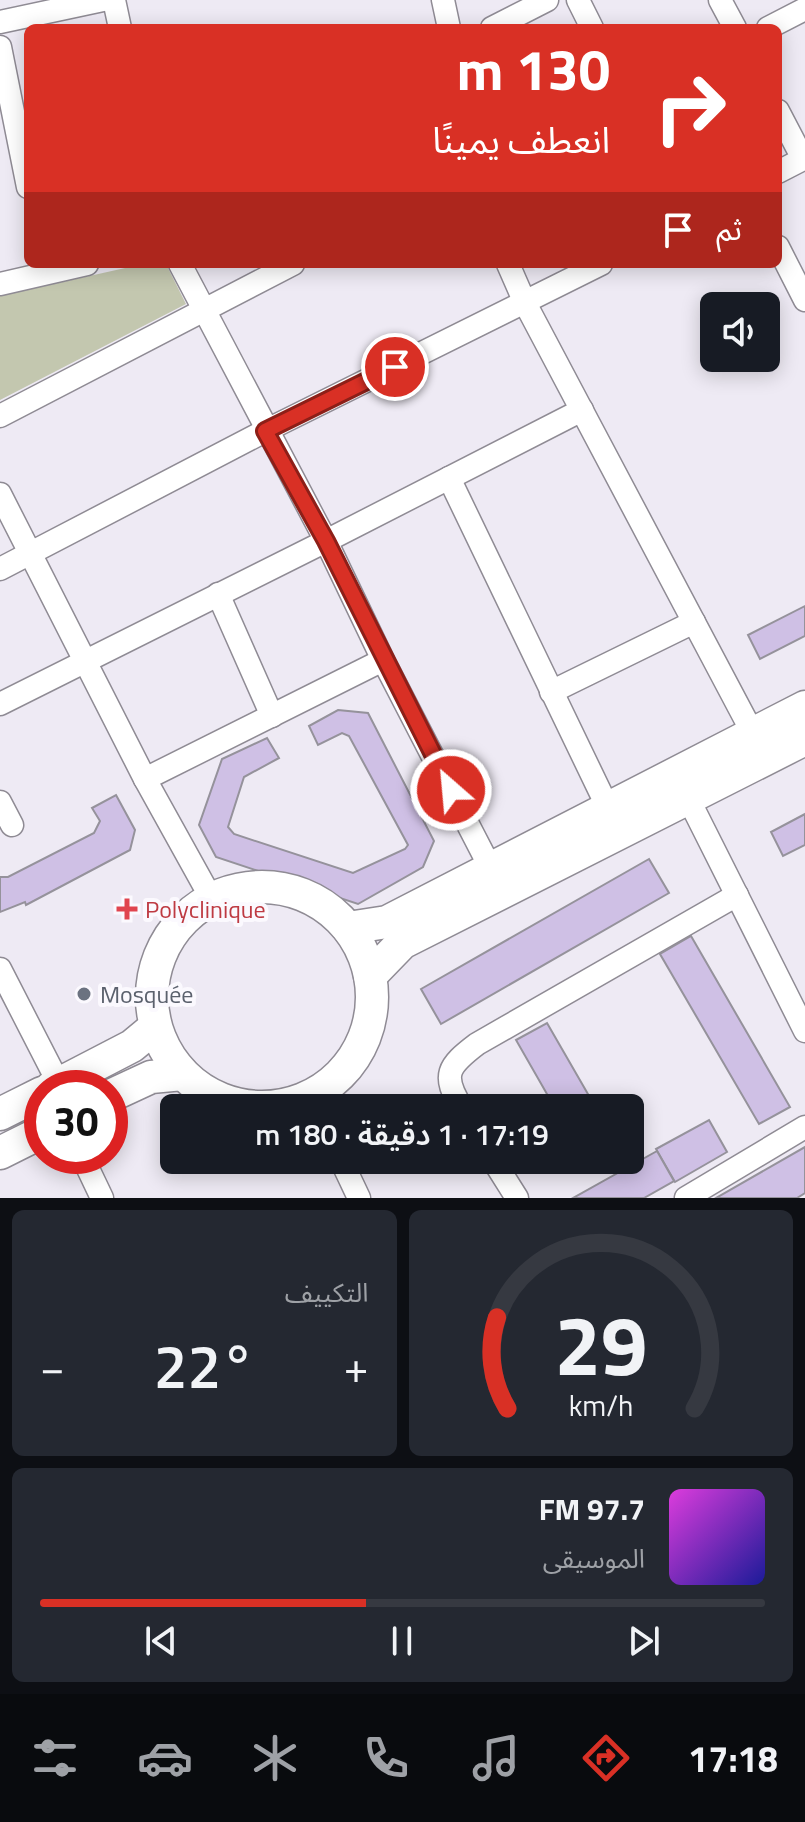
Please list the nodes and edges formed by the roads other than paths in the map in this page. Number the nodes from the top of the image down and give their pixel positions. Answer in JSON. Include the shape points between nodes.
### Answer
{"nodes":[{"id":1,"x":103,"y":0,"type":"edge"},
{"id":2,"x":114,"y":0,"type":"edge"},
{"id":3,"x":443,"y":0,"type":"edge"},
{"id":4,"x":547,"y":0,"type":"edge"},
{"id":5,"x":578,"y":0,"type":"edge"},
{"id":6,"x":720,"y":0,"type":"edge"},
{"id":7,"x":805,"y":9,"type":"edge"},
{"id":8,"x":0,"y":22,"type":"edge"},
{"id":9,"x":119,"y":24,"type":"edge"},
{"id":10,"x":448,"y":24,"type":"edge"},
{"id":11,"x":500,"y":24,"type":"edge"},
{"id":12,"x":590,"y":24,"type":"edge"},
{"id":13,"x":733,"y":24,"type":"edge"},
{"id":14,"x":776,"y":24,"type":"edge"},
{"id":15,"x":0,"y":47,"type":"edge"},
{"id":16,"x":782,"y":118,"type":"edge"},
{"id":17,"x":804,"y":159,"type":"edge"},
{"id":18,"x":24,"y":167,"type":"edge"},
{"id":19,"x":782,"y":170,"type":"edge"},
{"id":20,"x":782,"y":255,"type":"edge"},
{"id":21,"x":182,"y":268,"type":"edge"},
{"id":22,"x":285,"y":268,"type":"edge"},
{"id":23,"x":510,"y":268,"type":"edge"},
{"id":24,"x":593,"y":268,"type":"edge"},
{"id":25,"x":44,"y":269,"type":"edge"},
{"id":26,"x":0,"y":284,"type":"edge"},
{"id":27,"x":805,"y":300,"type":"edge"},
{"id":28,"x":525,"y":303,"type":"junction"},
{"id":29,"x":203,"y":310,"type":"junction"},
{"id":30,"x":582,"y":410,"type":"junction"},
{"id":31,"x":0,"y":416,"type":"edge"},
{"id":32,"x":265,"y":431,"type":"junction"},
{"id":33,"x":449,"y":478,"type":"junction"},
{"id":34,"x":0,"y":494,"type":"edge"},
{"id":35,"x":326,"y":541,"type":"junction"},
{"id":36,"x":31,"y":553,"type":"junction"},
{"id":37,"x":0,"y":569,"type":"edge"},
{"id":38,"x":218,"y":594,"type":"junction"},
{"id":39,"x":694,"y":622,"type":"junction"},
{"id":40,"x":383,"y":660,"type":"junction"},
{"id":41,"x":85,"y":661,"type":"junction"},
{"id":42,"x":551,"y":692,"type":"junction"},
{"id":43,"x":0,"y":704,"type":"edge"},
{"id":44,"x":805,"y":707,"type":"edge"},
{"id":45,"x":272,"y":716,"type":"junction"},
{"id":46,"x":805,"y":739,"type":"edge"},
{"id":47,"x":760,"y":746,"type":"junction"},
{"id":48,"x":145,"y":779,"type":"junction"},
{"id":49,"x":688,"y":798,"type":"junction"},
{"id":50,"x":0,"y":802,"type":"edge"},
{"id":51,"x":608,"y":808,"type":"junction"},
{"id":52,"x":12,"y":825,"type":"dead end"},
{"id":53,"x":491,"y":869,"type":"junction"},
{"id":54,"x":737,"y":895,"type":"junction"},
{"id":55,"x":211,"y":898,"type":"junction"},
{"id":56,"x":348,"y":928,"type":"junction"},
{"id":57,"x":0,"y":969,"type":"edge"},
{"id":58,"x":370,"y":976,"type":"junction"},
{"id":59,"x":155,"y":1027,"type":"junction"},
{"id":60,"x":805,"y":1031,"type":"edge"},
{"id":61,"x":43,"y":1070,"type":"edge"},
{"id":62,"x":86,"y":1070,"type":"edge"},
{"id":63,"x":183,"y":1074,"type":"junction"},
{"id":64,"x":128,"y":1088,"type":"edge"},
{"id":65,"x":209,"y":1094,"type":"edge"},
{"id":66,"x":321,"y":1094,"type":"edge"},
{"id":67,"x":453,"y":1094,"type":"edge"},
{"id":68,"x":24,"y":1102,"type":"edge"},
{"id":69,"x":0,"y":1114,"type":"edge"},
{"id":70,"x":805,"y":1127,"type":"edge"},
{"id":71,"x":24,"y":1141,"type":"edge"},
{"id":72,"x":0,"y":1153,"type":"edge"},
{"id":73,"x":91,"y":1174,"type":"edge"},
{"id":74,"x":348,"y":1174,"type":"edge"},
{"id":75,"x":502,"y":1174,"type":"edge"},
{"id":76,"x":102,"y":1198,"type":"edge"},
{"id":77,"x":359,"y":1198,"type":"edge"},
{"id":78,"x":517,"y":1198,"type":"edge"},
{"id":79,"x":686,"y":1198,"type":"edge"}],
"edges":[{"from":1,"to":8,"type":"street"},
{"from":2,"to":9,"type":"street"},
{"from":3,"to":10,"type":"street"},
{"from":4,"to":11,"type":"street"},
{"from":5,"to":12,"type":"street"},
{"from":6,"to":13,"type":"street"},
{"from":7,"to":14,"type":"street"},
{"from":15,"to":18,"type":"street"},
{"from":16,"to":17,"type":"street"},
{"from":17,"to":19,"type":"street"},
{"from":20,"to":27,"type":"street"},
{"from":21,"to":29,"type":"street"},
{"from":22,"to":29,"type":"street"},
{"from":23,"to":28,"type":"street"},
{"from":24,"to":28,"type":"street"},
{"from":25,"to":26,"type":"street"},
{"from":28,"to":30,"type":"street"},
{"from":28,"to":32,"type":"street"},
{"from":29,"to":31,"type":"street"},
{"from":29,"to":32,"type":"street"},
{"from":30,"to":33,"type":"street"},
{"from":30,"to":39,"type":"street"},
{"from":32,"to":35,"type":"street"},
{"from":32,"to":36,"type":"street"},
{"from":33,"to":35,"type":"street"},
{"from":33,"to":42,"type":"street"},
{"from":34,"to":36,"type":"street"},
{"from":35,"to":38,"type":"street"},
{"from":35,"to":40,"type":"street"},
{"from":36,"to":37,"type":"street"},
{"from":36,"to":41,"type":"street"},
{"from":38,"to":41,"type":"street"},
{"from":38,"to":45,"type":"street"},
{"from":39,"to":42,"type":"street"},
{"from":39,"to":47,"type":"street"},
{"from":40,"to":45,"type":"street"},
{"from":40,"to":53,"type":"street"},
{"from":41,"to":43,"type":"street"},
{"from":41,"to":48,"type":"street"},
{"from":42,"to":51,"type":"street"},
{"from":44,"to":47,"type":"street"},
{"from":45,"to":48,"type":"street"},
{"from":46,"to":47,"type":"street"},
{"from":47,"to":49,"type":"street"},
{"from":47,"to":51,"type":"street"},
{"from":48,"to":55,"type":"street"},
{"from":49,"to":54,"type":"street"},
{"from":49,"to":58,"type":"street","via":[[402,943]]},
{"from":50,"to":52,"type":"street"},
{"from":51,"to":53,"type":"street"},
{"from":53,"to":56,"type":"street","via":[[387,922]]},
{"from":54,"to":60,"type":"street"},
{"from":54,"to":67,"type":"street","via":[[477,1044],[455,1061],[448,1078]]},
{"from":55,"to":56,"type":"street","via":[[239,888],[299,893],[326,907]]},
{"from":55,"to":59,"type":"street","via":[[167,939],[155,967]]},
{"from":56,"to":58,"type":"street"},
{"from":57,"to":61,"type":"street"},
{"from":58,"to":66,"type":"street","via":[[366,1033],[353,1059]]},
{"from":59,"to":62,"type":"street","via":[[132,1046]]},
{"from":59,"to":63,"type":"street"},
{"from":63,"to":64,"type":"street","via":[[151,1077]]},
{"from":63,"to":65,"type":"street"},
{"from":68,"to":69,"type":"street"},
{"from":70,"to":79,"type":"street"},
{"from":71,"to":72,"type":"street"},
{"from":73,"to":76,"type":"street"},
{"from":74,"to":77,"type":"street"},
{"from":75,"to":78,"type":"street"}]}
